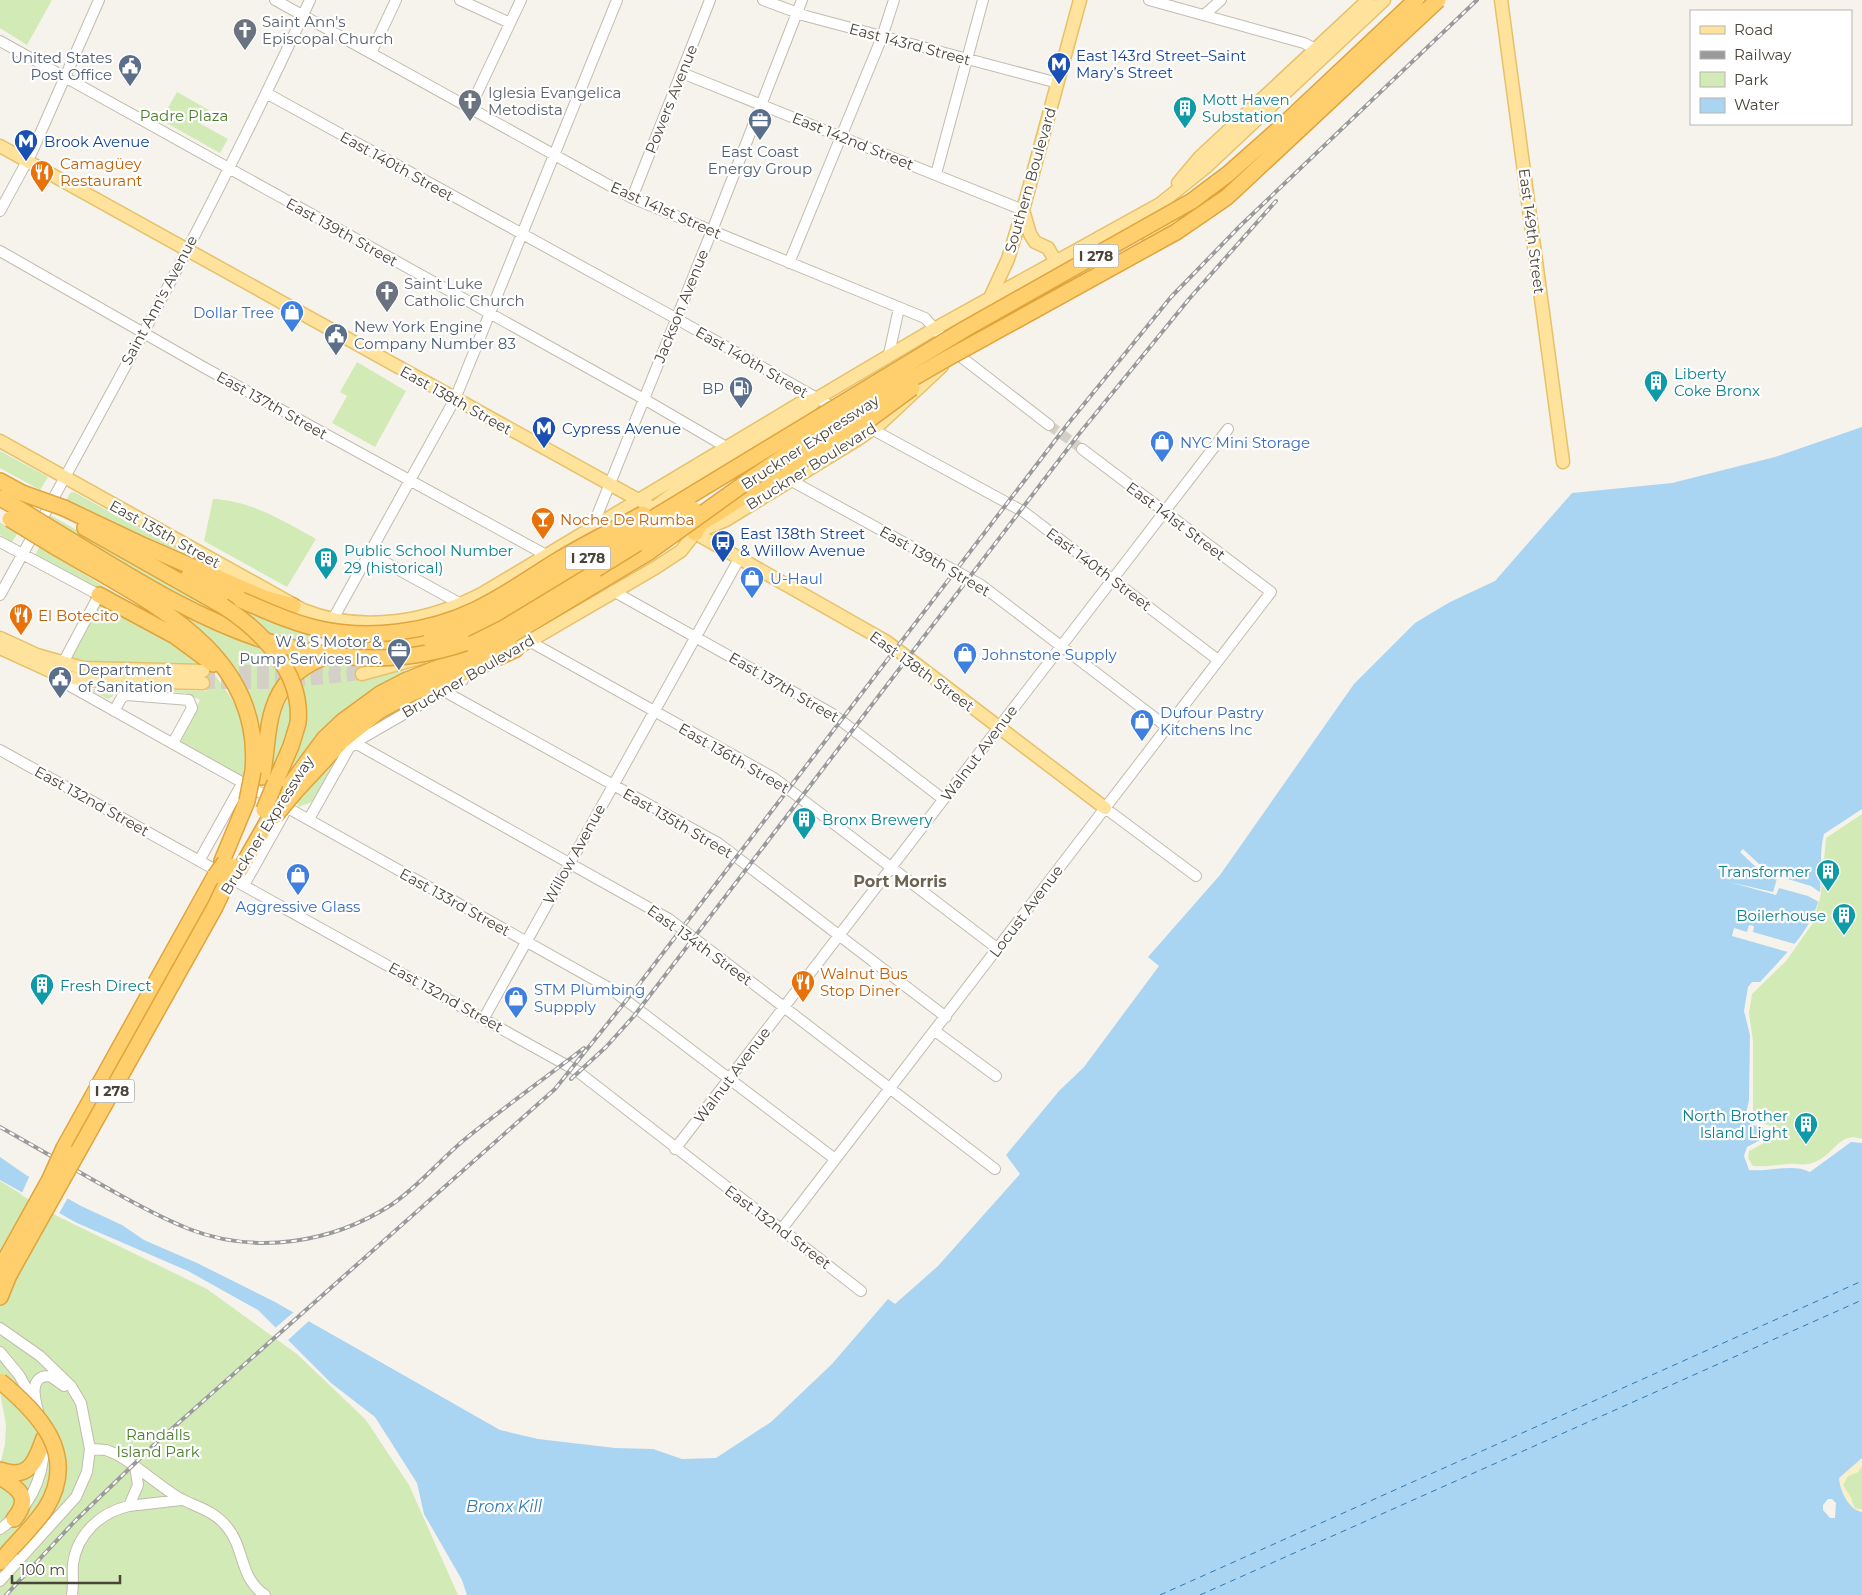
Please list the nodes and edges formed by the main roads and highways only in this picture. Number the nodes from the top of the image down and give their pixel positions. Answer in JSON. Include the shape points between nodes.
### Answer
{"nodes":[{"id":1,"x":1080,"y":0,"type":"edge"},
{"id":2,"x":1368,"y":0,"type":"edge"},
{"id":3,"x":1384,"y":0,"type":"edge"},
{"id":4,"x":1407,"y":0,"type":"edge"},
{"id":5,"x":1416,"y":0,"type":"edge"},
{"id":6,"x":1424,"y":0,"type":"edge"},
{"id":7,"x":1438,"y":0,"type":"edge"},
{"id":8,"x":1501,"y":0,"type":"edge"},
{"id":9,"x":1322,"y":98,"type":"junction"},
{"id":10,"x":1274,"y":123,"type":"junction"},
{"id":11,"x":0,"y":146,"type":"edge"},
{"id":12,"x":1160,"y":204,"type":"junction"},
{"id":13,"x":1023,"y":210,"type":"junction"},
{"id":14,"x":1174,"y":215,"type":"junction"},
{"id":15,"x":1144,"y":246,"type":"junction"},
{"id":16,"x":1056,"y":262,"type":"junction"},
{"id":17,"x":1046,"y":291,"type":"junction"},
{"id":18,"x":988,"y":300,"type":"junction"},
{"id":19,"x":950,"y":352,"type":"junction"},
{"id":20,"x":825,"y":429,"type":"junction"},
{"id":21,"x":0,"y":441,"type":"edge"},
{"id":22,"x":735,"y":455,"type":"junction"},
{"id":23,"x":1563,"y":462,"type":"dead end"},
{"id":24,"x":0,"y":481,"type":"edge"},
{"id":25,"x":0,"y":498,"type":"edge"},
{"id":26,"x":639,"y":500,"type":"junction"},
{"id":27,"x":653,"y":508,"type":"junction"},
{"id":28,"x":62,"y":511,"type":"junction"},
{"id":29,"x":9,"y":513,"type":"edge"},
{"id":30,"x":668,"y":517,"type":"junction"},
{"id":31,"x":695,"y":533,"type":"junction"},
{"id":32,"x":57,"y":540,"type":"junction"},
{"id":33,"x":601,"y":561,"type":"junction"},
{"id":34,"x":99,"y":595,"type":"road end"},
{"id":35,"x":226,"y":601,"type":"junction"},
{"id":36,"x":293,"y":606,"type":"junction"},
{"id":37,"x":333,"y":619,"type":"joint"},
{"id":38,"x":0,"y":638,"type":"edge"},
{"id":39,"x":522,"y":645,"type":"joint"},
{"id":40,"x":0,"y":648,"type":"edge"},
{"id":41,"x":60,"y":668,"type":"junction"},
{"id":42,"x":202,"y":677,"type":"tunnel mouth"},
{"id":43,"x":243,"y":700,"type":"junction"},
{"id":44,"x":269,"y":783,"type":"junction"},
{"id":45,"x":1105,"y":808,"type":"road end"},
{"id":46,"x":267,"y":809,"type":"junction"},
{"id":47,"x":230,"y":865,"type":"junction"},
{"id":48,"x":64,"y":1148,"type":"junction"},
{"id":49,"x":0,"y":1254,"type":"edge"},
{"id":50,"x":5,"y":1272,"type":"edge"},
{"id":51,"x":0,"y":1291,"type":"edge"},
{"id":52,"x":0,"y":1297,"type":"edge"},
{"id":53,"x":0,"y":1381,"type":"edge"},
{"id":54,"x":44,"y":1438,"type":"road end"},
{"id":55,"x":0,"y":1470,"type":"edge"},
{"id":56,"x":0,"y":1477,"type":"edge"},
{"id":57,"x":14,"y":1519,"type":"road end"},
{"id":58,"x":0,"y":1562,"type":"edge"}],
"edges":[{"from":1,"to":13,"type":"main road","name":"Southern Boulevard"},
{"from":2,"to":12,"type":"main road","name":"Bruckner Boulevard","via":[[1199,158]]},
{"from":3,"to":12,"type":"main road","name":"Bruckner Boulevard","via":[[1213,161]]},
{"from":4,"to":10,"type":"main road","name":"Bruckner Boulevard"},
{"from":5,"to":22,"type":"highway","name":"Bruckner Expressway","number":"I 278","bridge":true,"via":[[1280,128],[1192,201]]},
{"from":6,"to":9,"type":"main road","name":"Bruckner Boulevard"},
{"from":7,"to":19,"type":"highway","name":"Bruckner Expressway","number":"I 278","bridge":true,"via":[[1209,211],[1176,232]]},
{"from":8,"to":23,"type":"main road","name":"East 149th Street"},
{"from":9,"to":10,"type":"main road"},
{"from":9,"to":15,"type":"main road","name":"Bruckner Boulevard","via":[[1207,206]]},
{"from":10,"to":14,"type":"main road","name":"Bruckner Boulevard"},
{"from":11,"to":26,"type":"main road","name":"East 138th Street"},
{"from":12,"to":16,"type":"main road","name":"Bruckner Boulevard"},
{"from":13,"to":16,"type":"main road","via":[[1030,234],[1036,242],[1048,248]]},
{"from":13,"to":18,"type":"main road","name":"Southern Boulevard","via":[[1008,259]]},
{"from":14,"to":15,"type":"main road","via":[[1165,229]]},
{"from":14,"to":17,"type":"main road","name":"Bruckner Boulevard","via":[[1150,233]]},
{"from":15,"to":19,"type":"main road","name":"Bruckner Boulevard"},
{"from":16,"to":17,"type":"main road"},
{"from":16,"to":18,"type":"main road","name":"Bruckner Boulevard"},
{"from":17,"to":19,"type":"main road","name":"Bruckner Boulevard"},
{"from":18,"to":22,"type":"main road","name":"Bruckner Boulevard","via":[[889,354],[816,399],[807,411]]},
{"from":19,"to":20,"type":"highway","name":"Bruckner Expressway","number":"I 278","bridge":true},
{"from":19,"to":30,"type":"main road","name":"Bruckner Boulevard","via":[[842,412]]},
{"from":19,"to":31,"type":"highway","bridge":true,"via":[[910,391],[875,416],[700,524]]},
{"from":19,"to":31,"type":"main road","name":"Bruckner Boulevard","via":[[872,429],[726,520]]},
{"from":20,"to":32,"type":"highway","bridge":true,"via":[[494,630],[429,654],[366,659],[284,646],[209,620]]},
{"from":20,"to":44,"type":"highway","name":"Bruckner Expressway","number":"I 278","bridge":true,"via":[[612,576],[493,646],[407,680],[364,706]]},
{"from":21,"to":36,"type":"main road","name":"East 135th Street"},
{"from":22,"to":26,"type":"main road","name":"Bruckner Boulevard"},
{"from":22,"to":27,"type":"main road","name":"Bruckner Boulevard","via":[[695,477]]},
{"from":22,"to":35,"type":"highway","bridge":true,"via":[[477,609],[429,626],[380,633],[332,631]]},
{"from":22,"to":44,"type":"highway","name":"Bruckner Expressway","number":"I 278","bridge":true,"via":[[473,626],[430,640],[340,651],[306,666],[282,691],[271,717]]},
{"from":24,"to":28,"type":"highway","bridge":true},
{"from":25,"to":29,"type":"highway"},
{"from":26,"to":27,"type":"main road","name":"East 138th Street"},
{"from":26,"to":37,"type":"main road","name":"Bruckner Boulevard","via":[[461,604],[405,620],[365,623]]},
{"from":27,"to":30,"type":"main road","name":"East 138th Street"},
{"from":27,"to":33,"type":"main road","name":"Bruckner Boulevard","via":[[600,550],[477,625],[361,668],[414,660],[474,636]]},
{"from":28,"to":35,"type":"highway","via":[[90,531]]},
{"from":28,"to":36,"type":"highway","via":[[246,590]]},
{"from":29,"to":32,"type":"highway","bridge":true},
{"from":30,"to":31,"type":"main road","name":"East 138th Street"},
{"from":30,"to":33,"type":"main road","name":"Bruckner Boulevard"},
{"from":31,"to":33,"type":"main road"},
{"from":31,"to":39,"type":"main road","name":"Bruckner Boulevard","via":[[681,551]]},
{"from":31,"to":45,"type":"main road","name":"East 138th Street","via":[[887,642]]},
{"from":32,"to":43,"type":"highway","via":[[193,633],[223,665]]},
{"from":34,"to":43,"type":"highway","via":[[189,645],[218,670]]},
{"from":35,"to":44,"type":"highway","bridge":true,"via":[[276,654],[296,695],[298,723],[291,746]]},
{"from":36,"to":37,"type":"main road","name":"East 135th Street"},
{"from":38,"to":41,"type":"main road"},
{"from":39,"to":44,"type":"highway","via":[[471,670],[412,693],[379,711],[346,737]]},
{"from":40,"to":41,"type":"main road"},
{"from":41,"to":42,"type":"main road","via":[[97,682]]},
{"from":43,"to":44,"type":"highway"},
{"from":44,"to":46,"type":"highway","name":"Bruckner Expressway","number":"I 278"},
{"from":44,"to":46,"type":"highway","bridge":true},
{"from":46,"to":47,"type":"highway"},
{"from":46,"to":47,"type":"highway","name":"Bruckner Expressway","number":"I 278","via":[[259,837]]},
{"from":47,"to":48,"type":"highway","number":"I 278","bridge":true,"via":[[215,876]]},
{"from":47,"to":50,"type":"highway","number":"I 278","bridge":true,"via":[[215,907]]},
{"from":48,"to":49,"type":"highway","bridge":true,"via":[[42,1179]]},
{"from":48,"to":50,"type":"highway","number":"I 278","bridge":true},
{"from":50,"to":51,"type":"highway","number":"I 278"},
{"from":50,"to":52,"type":"highway"},
{"from":53,"to":58,"type":"highway","bridge":true,"via":[[42,1420],[51,1435],[57,1458],[57,1478],[48,1504]]},
{"from":54,"to":55,"type":"highway","via":[[37,1458],[28,1469],[14,1474]]},
{"from":56,"to":57,"type":"highway","via":[[22,1495],[22,1507]]}]}
